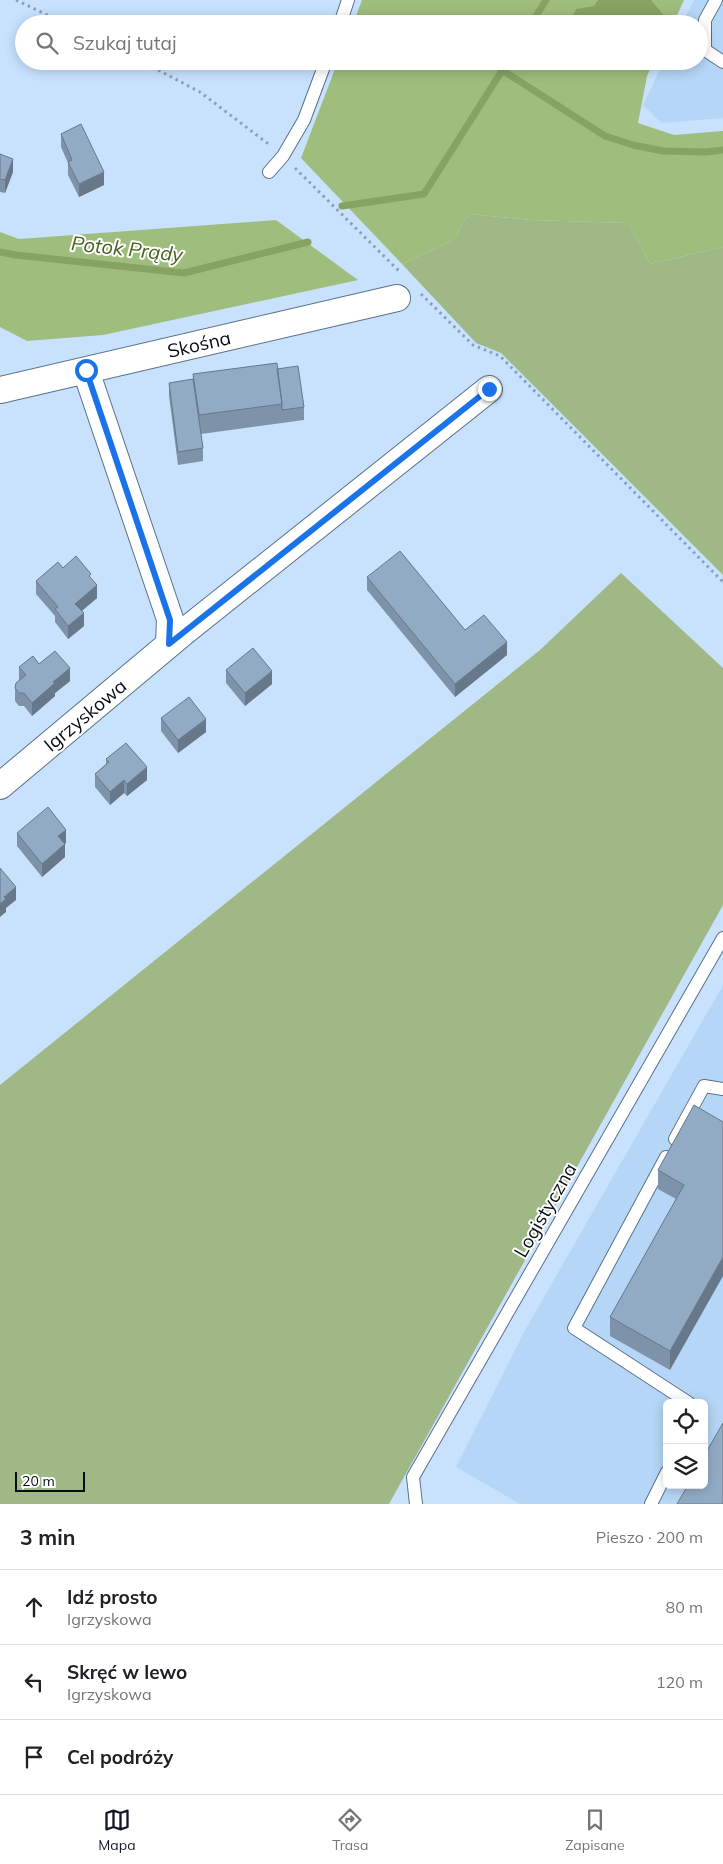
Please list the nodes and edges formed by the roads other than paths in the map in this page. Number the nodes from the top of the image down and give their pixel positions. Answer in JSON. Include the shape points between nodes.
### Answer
{"nodes":[{"id":1,"x":348,"y":0,"type":"edge"},
{"id":2,"x":716,"y":0,"type":"edge"},
{"id":3,"x":343,"y":15,"type":"edge"},
{"id":4,"x":708,"y":15,"type":"edge"},
{"id":5,"x":708,"y":52,"type":"edge"},
{"id":6,"x":723,"y":62,"type":"edge"},
{"id":7,"x":323,"y":70,"type":"edge"},
{"id":8,"x":269,"y":172,"type":"dead end"},
{"id":9,"x":405,"y":287,"type":"road end"},
{"id":10,"x":86,"y":370,"type":"junction"},
{"id":11,"x":489,"y":389,"type":"dead end"},
{"id":12,"x":0,"y":390,"type":"edge"},
{"id":13,"x":169,"y":644,"type":"junction"},
{"id":14,"x":0,"y":786,"type":"edge"},
{"id":15,"x":723,"y":938,"type":"edge"},
{"id":16,"x":723,"y":1089,"type":"edge"},
{"id":17,"x":683,"y":1399,"type":"edge"},
{"id":18,"x":663,"y":1480,"type":"edge"},
{"id":19,"x":416,"y":1504,"type":"edge"},
{"id":20,"x":651,"y":1504,"type":"edge"}],
"edges":[{"from":1,"to":3,"type":"lane"},
{"from":2,"to":4,"type":"lane"},
{"from":5,"to":6,"type":"lane"},
{"from":7,"to":8,"type":"lane","via":[[304,120],[283,156]]},
{"from":9,"to":10,"type":"street","name":"Skośna"},
{"from":10,"to":12,"type":"street","name":"Skośna"},
{"from":10,"to":13,"type":"street","via":[[170,620]]},
{"from":11,"to":13,"type":"street","name":"Igrzyskowa"},
{"from":13,"to":14,"type":"street","name":"Igrzyskowa"},
{"from":15,"to":19,"type":"lane","name":"Logistyczna","via":[[413,1477]]},
{"from":16,"to":17,"type":"lane","via":[[704,1086],[574,1328]]},
{"from":18,"to":20,"type":"lane"}]}
